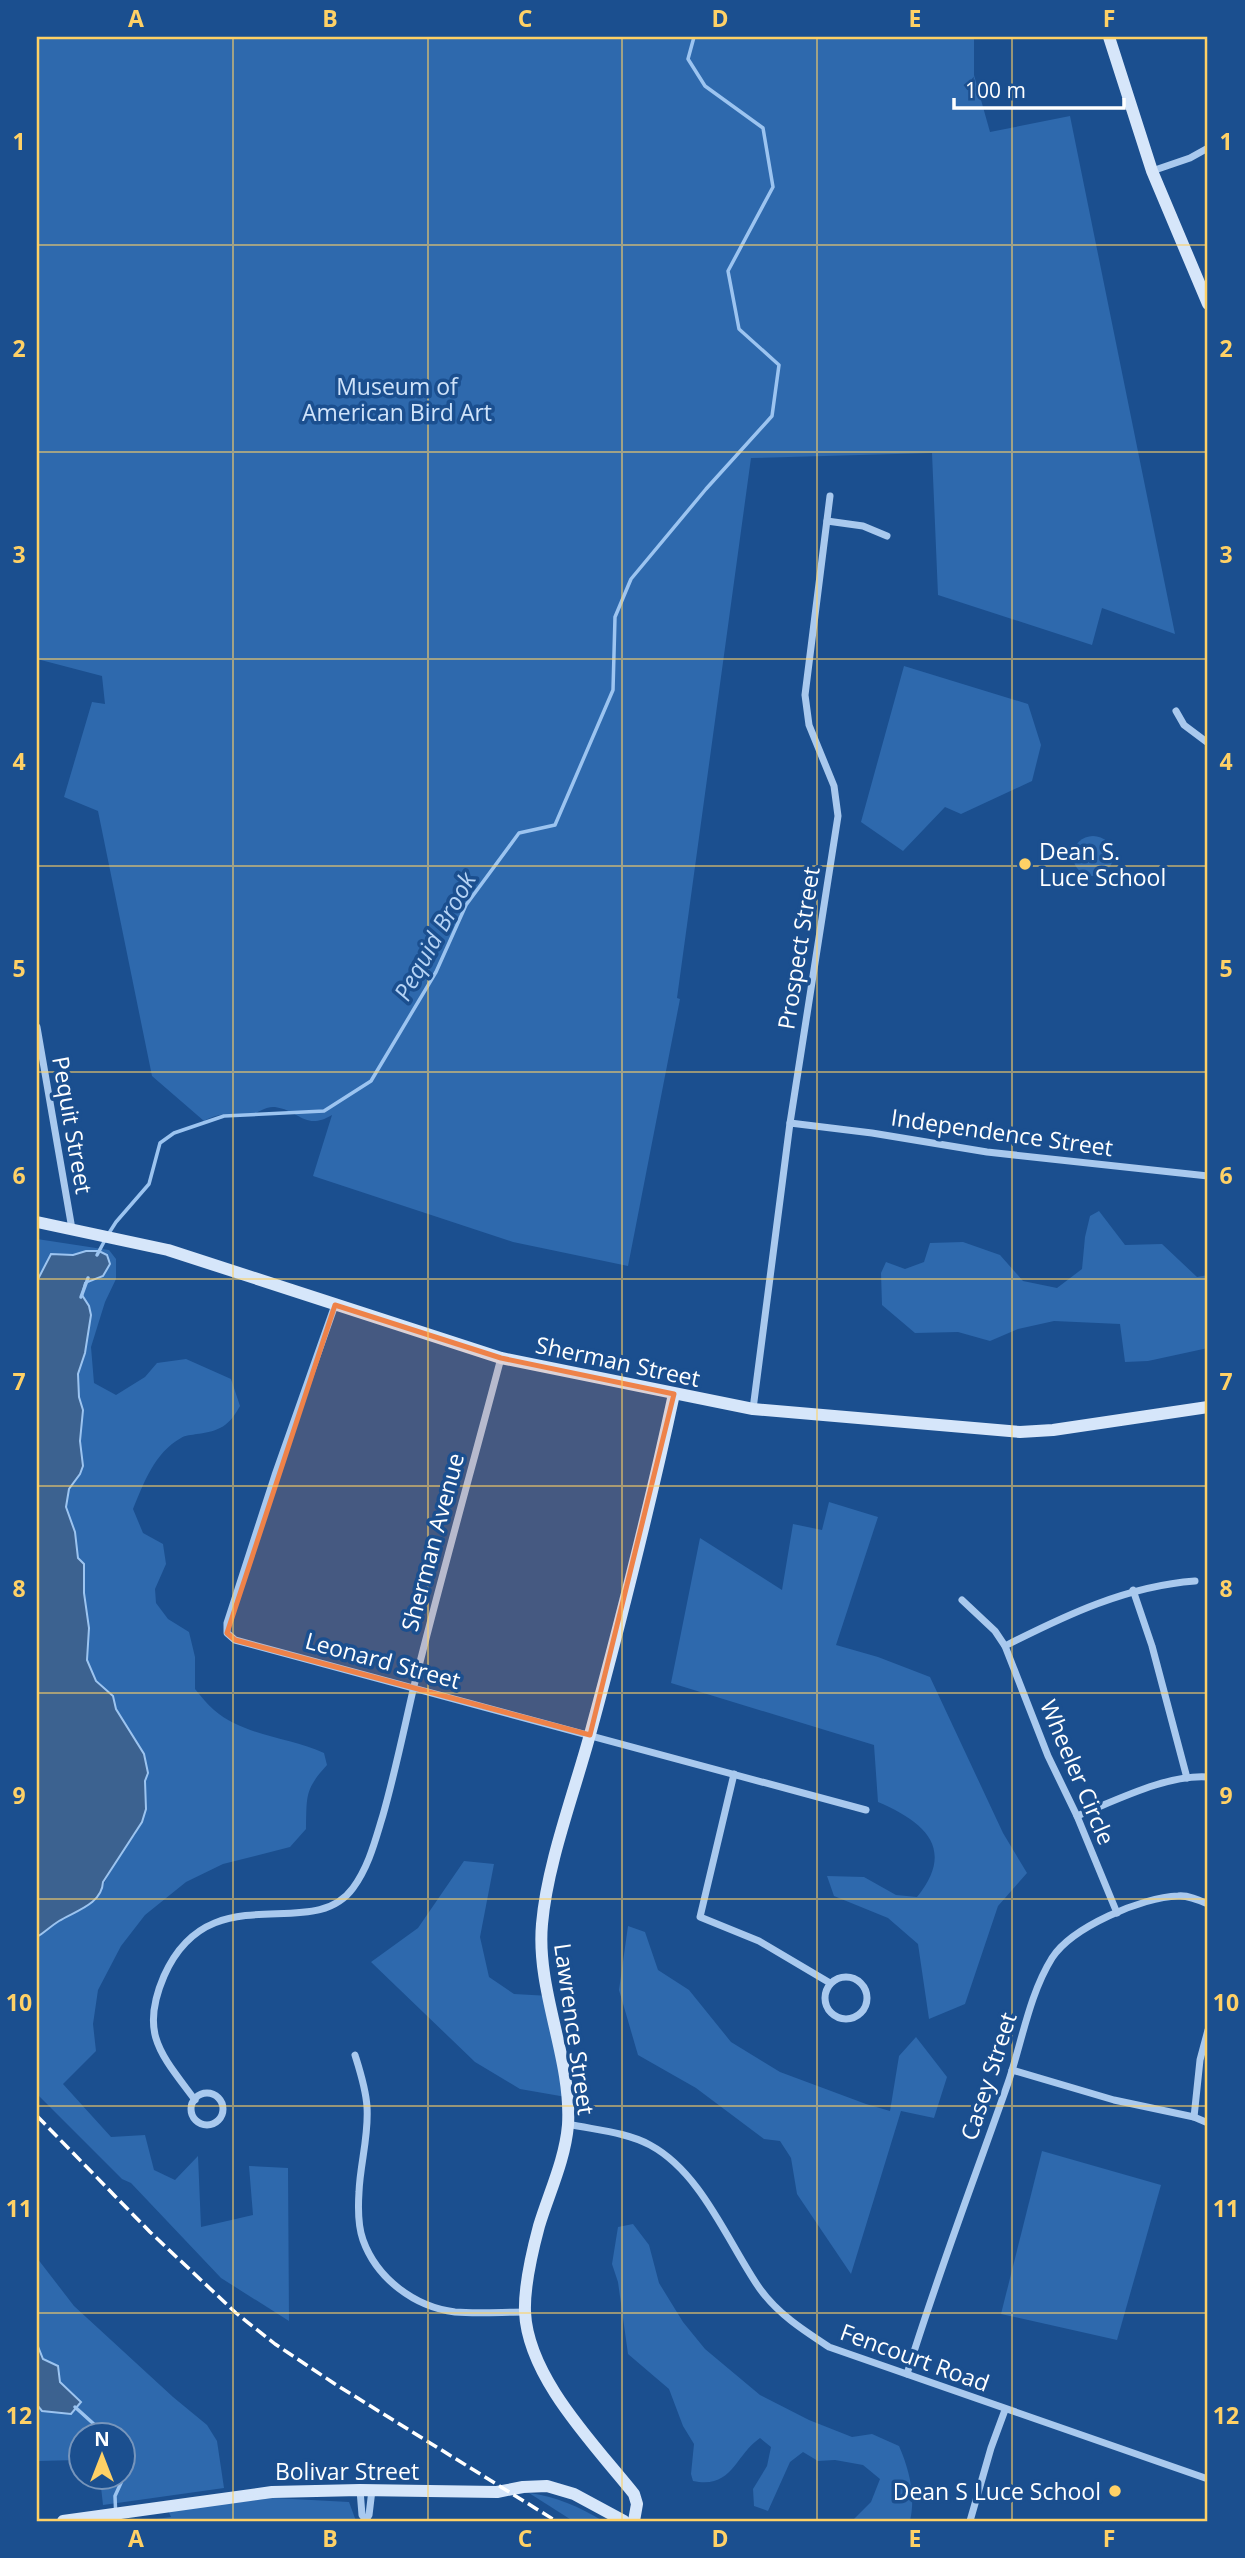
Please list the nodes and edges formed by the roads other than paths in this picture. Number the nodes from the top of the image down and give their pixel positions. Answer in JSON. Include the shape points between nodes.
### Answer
{"nodes":[{"id":1,"x":1109,"y":37,"type":"edge"},
{"id":2,"x":1208,"y":148,"type":"edge"},
{"id":3,"x":1152,"y":171,"type":"junction"},
{"id":4,"x":1208,"y":304,"type":"edge"},
{"id":5,"x":830,"y":496,"type":"dead end"},
{"id":6,"x":827,"y":521,"type":"junction"},
{"id":7,"x":887,"y":536,"type":"dead end"},
{"id":8,"x":1176,"y":711,"type":"dead end"},
{"id":9,"x":1208,"y":743,"type":"edge"},
{"id":10,"x":37,"y":1027,"type":"edge"},
{"id":11,"x":790,"y":1124,"type":"junction"},
{"id":12,"x":1208,"y":1177,"type":"edge"},
{"id":13,"x":37,"y":1222,"type":"edge"},
{"id":14,"x":72,"y":1229,"type":"junction"},
{"id":15,"x":335,"y":1305,"type":"junction"},
{"id":16,"x":501,"y":1358,"type":"junction"},
{"id":17,"x":674,"y":1394,"type":"junction"},
{"id":18,"x":1208,"y":1407,"type":"edge"},
{"id":19,"x":753,"y":1409,"type":"junction"},
{"id":20,"x":1195,"y":1581,"type":"dead end"},
{"id":21,"x":1133,"y":1590,"type":"junction"},
{"id":22,"x":962,"y":1600,"type":"dead end"},
{"id":23,"x":1005,"y":1646,"type":"junction"},
{"id":24,"x":414,"y":1687,"type":"junction"},
{"id":25,"x":590,"y":1735,"type":"junction"},
{"id":26,"x":734,"y":1774,"type":"junction"},
{"id":27,"x":1208,"y":1777,"type":"edge"},
{"id":28,"x":1187,"y":1778,"type":"junction"},
{"id":29,"x":866,"y":1810,"type":"dead end"},
{"id":30,"x":1077,"y":1816,"type":"junction"},
{"id":31,"x":1208,"y":1904,"type":"edge"},
{"id":32,"x":1116,"y":1913,"type":"junction"},
{"id":33,"x":830,"y":1983,"type":"junction"},
{"id":34,"x":1208,"y":2030,"type":"edge"},
{"id":35,"x":355,"y":2055,"type":"dead end"},
{"id":36,"x":1012,"y":2070,"type":"junction"},
{"id":37,"x":195,"y":2100,"type":"junction"},
{"id":38,"x":1194,"y":2117,"type":"junction"},
{"id":39,"x":1208,"y":2123,"type":"edge"},
{"id":40,"x":568,"y":2124,"type":"junction"},
{"id":41,"x":525,"y":2312,"type":"junction"},
{"id":42,"x":907,"y":2374,"type":"junction"},
{"id":43,"x":1005,"y":2410,"type":"junction"},
{"id":44,"x":1208,"y":2479,"type":"edge"},
{"id":45,"x":366,"y":2490,"type":"junction"},
{"id":46,"x":63,"y":2521,"type":"edge"},
{"id":47,"x":367,"y":2521,"type":"edge"},
{"id":48,"x":624,"y":2521,"type":"edge"},
{"id":49,"x":634,"y":2521,"type":"edge"},
{"id":50,"x":970,"y":2521,"type":"edge"}],
"edges":[{"from":1,"to":3,"type":"street"},
{"from":2,"to":3,"type":"street"},
{"from":3,"to":4,"type":"street"},
{"from":5,"to":6,"type":"street","name":"Prospect Street"},
{"from":6,"to":7,"type":"street","via":[[863,526]]},
{"from":6,"to":11,"type":"street","name":"Prospect Street","via":[[805,695],[809,724],[834,786],[838,816]]},
{"from":8,"to":9,"type":"street","via":[[1184,725]]},
{"from":10,"to":14,"type":"street","name":"Pequit Street"},
{"from":11,"to":12,"type":"street","name":"Independence Street"},
{"from":11,"to":19,"type":"street","name":"Prospect Street"},
{"from":13,"to":14,"type":"street","name":"Sherman Street"},
{"from":14,"to":15,"type":"street","name":"Sherman Street","via":[[168,1250]]},
{"from":15,"to":16,"type":"street","name":"Sherman Street"},
{"from":15,"to":24,"type":"street","name":"Leonard Street","via":[[275,1475],[227,1633],[235,1640]]},
{"from":16,"to":17,"type":"street","name":"Sherman Street"},
{"from":16,"to":24,"type":"street","name":"Sherman Avenue"},
{"from":17,"to":19,"type":"street","name":"Sherman Street"},
{"from":17,"to":25,"type":"street","name":"Lawrence Street"},
{"from":18,"to":19,"type":"street","name":"Sherman Street","via":[[1020,1432]]},
{"from":20,"to":21,"type":"street"},
{"from":21,"to":23,"type":"street"},
{"from":21,"to":28,"type":"street"},
{"from":22,"to":23,"type":"street","name":"Wheeler Circle"},
{"from":23,"to":30,"type":"street","name":"Wheeler Circle"},
{"from":24,"to":25,"type":"street","name":"Leonard Street"},
{"from":24,"to":37,"type":"street","name":"Sherman Avenue","via":[[370,1858],[352,1891],[342,1901],[318,1911],[234,1916],[197,1931],[166,1971],[156,1994],[155,2038]]},
{"from":25,"to":26,"type":"street","name":"Leonard Street"},
{"from":25,"to":40,"type":"street","name":"Lawrence Street","via":[[542,1922],[541,1947]]},
{"from":26,"to":29,"type":"street","name":"Leonard Street"},
{"from":26,"to":33,"type":"street","via":[[700,1917],[759,1941]]},
{"from":27,"to":28,"type":"street"},
{"from":28,"to":30,"type":"street"},
{"from":30,"to":32,"type":"street","name":"Wheeler Circle"},
{"from":31,"to":32,"type":"street","name":"Casey Street","via":[[1180,1896],[1154,1899]]},
{"from":32,"to":36,"type":"street","name":"Casey Street","via":[[1069,1939],[1053,1956]]},
{"from":33,"to":33,"type":"street","via":[[825,2003],[832,2014],[852,2018],[863,2011],[867,1993],[860,1982],[848,1976]]},
{"from":34,"to":38,"type":"street"},
{"from":35,"to":41,"type":"street","via":[[368,2108],[359,2217],[372,2259],[403,2293],[427,2304],[455,2312]]},
{"from":36,"to":38,"type":"street","via":[[1114,2100]]},
{"from":36,"to":42,"type":"street","name":"Casey Street"},
{"from":37,"to":37,"type":"street","via":[[192,2109],[198,2122],[212,2124],[220,2118],[219,2098],[209,2093]]},
{"from":38,"to":39,"type":"street"},
{"from":40,"to":41,"type":"street","name":"Lawrence Street","via":[[565,2149],[539,2227]]},
{"from":40,"to":42,"type":"street","name":"Fencourt Road","via":[[626,2136],[650,2145],[672,2161],[698,2191],[781,2314],[829,2347]]},
{"from":41,"to":49,"type":"street","name":"Lawrence Street","via":[[546,2378],[562,2405],[634,2494]]},
{"from":42,"to":43,"type":"street","name":"Fencourt Road"},
{"from":43,"to":44,"type":"street","name":"Fencourt Road"},
{"from":43,"to":50,"type":"street"},
{"from":45,"to":46,"type":"street","name":"Bolivar Street","via":[[272,2492]]},
{"from":45,"to":47,"type":"street"},
{"from":45,"to":47,"type":"street","via":[[362,2515]]},
{"from":45,"to":48,"type":"street","name":"Bolivar Street","via":[[497,2493],[547,2486],[575,2494]]}]}
